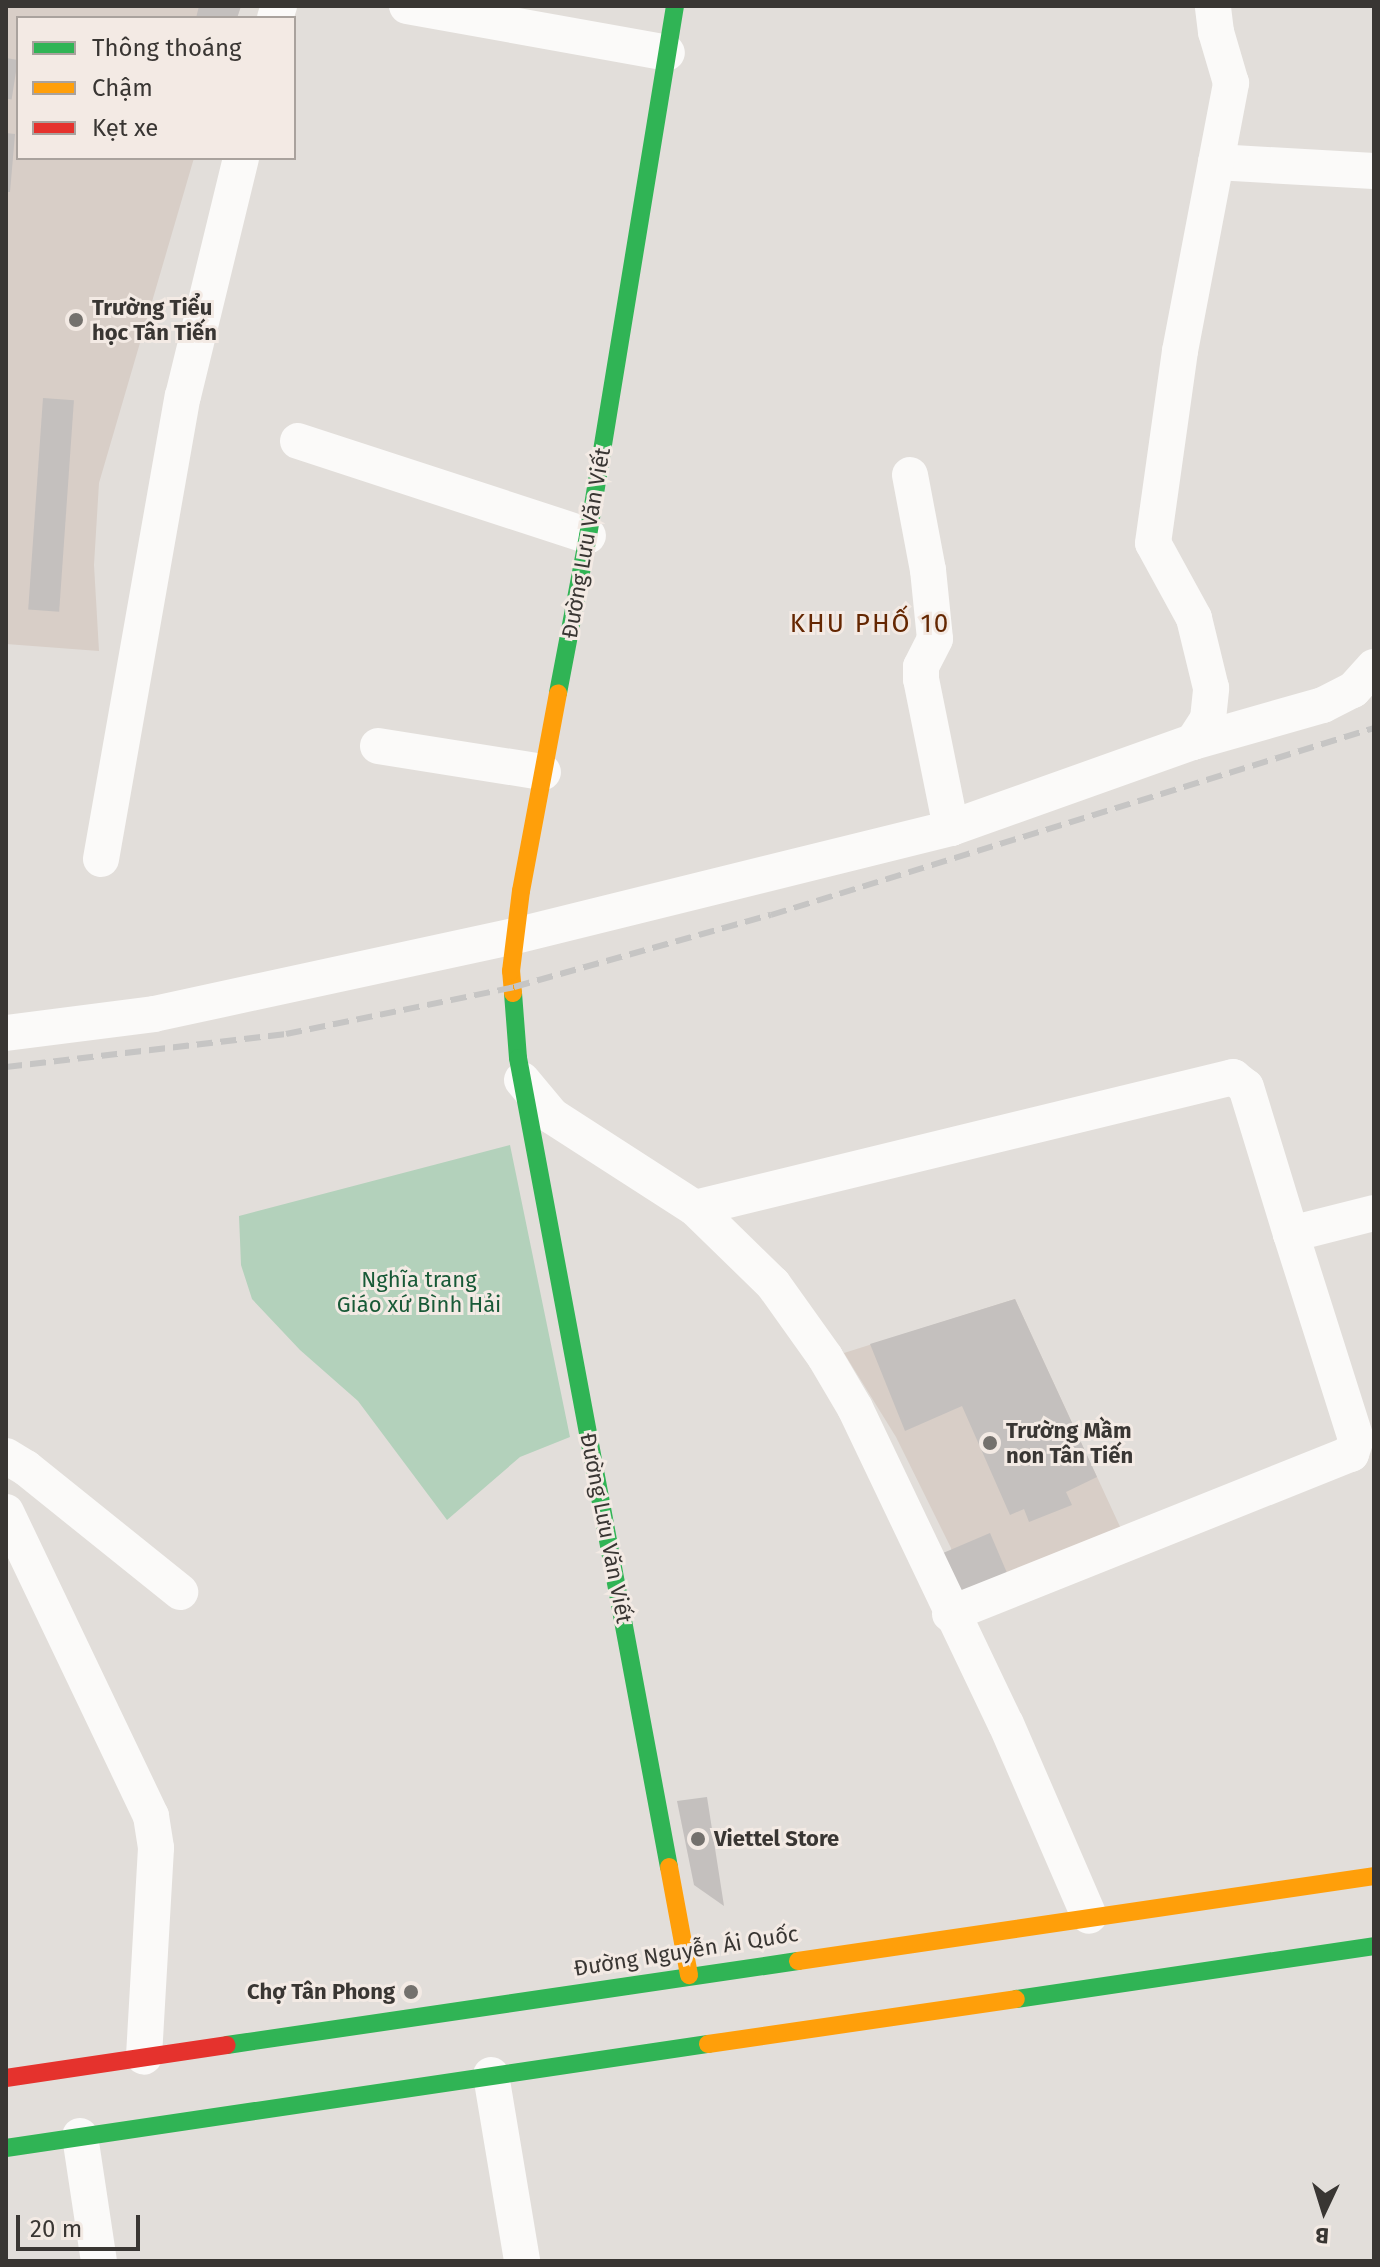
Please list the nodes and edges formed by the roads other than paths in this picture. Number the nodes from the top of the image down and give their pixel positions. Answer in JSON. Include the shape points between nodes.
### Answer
{"nodes":[{"id":1,"x":407,"y":6,"type":"edge"},
{"id":2,"x":675,"y":6,"type":"edge"},
{"id":3,"x":1213,"y":6,"type":"edge"},
{"id":4,"x":667,"y":53,"type":"junction"},
{"id":5,"x":241,"y":160,"type":"edge"},
{"id":6,"x":1216,"y":162,"type":"junction"},
{"id":7,"x":1374,"y":171,"type":"edge"},
{"id":8,"x":298,"y":441,"type":"dead end"},
{"id":9,"x":910,"y":475,"type":"dead end"},
{"id":10,"x":588,"y":536,"type":"junction"},
{"id":11,"x":1374,"y":667,"type":"edge"},
{"id":12,"x":1193,"y":742,"type":"junction"},
{"id":13,"x":378,"y":746,"type":"dead end"},
{"id":14,"x":543,"y":772,"type":"junction"},
{"id":15,"x":951,"y":828,"type":"junction"},
{"id":16,"x":101,"y":859,"type":"dead end"},
{"id":17,"x":515,"y":936,"type":"junction"},
{"id":18,"x":6,"y":1033,"type":"edge"},
{"id":19,"x":522,"y":1080,"type":"junction"},
{"id":20,"x":695,"y":1208,"type":"junction"},
{"id":21,"x":1374,"y":1213,"type":"edge"},
{"id":22,"x":1291,"y":1234,"type":"junction"},
{"id":23,"x":6,"y":1456,"type":"edge"},
{"id":24,"x":6,"y":1512,"type":"edge"},
{"id":25,"x":180,"y":1592,"type":"dead end"},
{"id":26,"x":950,"y":1614,"type":"junction"},
{"id":27,"x":1374,"y":1876,"type":"edge"},
{"id":28,"x":1089,"y":1916,"type":"junction"},
{"id":29,"x":1374,"y":1946,"type":"edge"},
{"id":30,"x":689,"y":1975,"type":"junction"},
{"id":31,"x":693,"y":2003,"type":"dead end"},
{"id":32,"x":144,"y":2057,"type":"junction"},
{"id":33,"x":490,"y":2068,"type":"junction"},
{"id":34,"x":6,"y":2078,"type":"edge"},
{"id":35,"x":80,"y":2136,"type":"junction"},
{"id":36,"x":6,"y":2148,"type":"edge"},
{"id":37,"x":99,"y":2261,"type":"edge"},
{"id":38,"x":522,"y":2261,"type":"edge"}],
"edges":[{"from":1,"to":4,"type":"street"},
{"from":2,"to":4,"type":"main road","name":"Đường Lưu Văn Viết"},
{"from":3,"to":6,"type":"street","via":[[1231,83]]},
{"from":4,"to":10,"type":"main road","name":"Đường Lưu Văn Viết"},
{"from":5,"to":16,"type":"street","via":[[183,396]]},
{"from":6,"to":7,"type":"street"},
{"from":6,"to":12,"type":"street","via":[[1180,351],[1153,543],[1194,618],[1211,688],[1208,719]]},
{"from":8,"to":10,"type":"street"},
{"from":9,"to":15,"type":"street","via":[[935,639],[921,679]]},
{"from":10,"to":14,"type":"main road","name":"Đường Lưu Văn Viết"},
{"from":11,"to":12,"type":"street","via":[[1353,690],[1323,705]]},
{"from":12,"to":15,"type":"street"},
{"from":13,"to":14,"type":"street"},
{"from":14,"to":17,"type":"main road","name":"Đường Lưu Văn Viết"},
{"from":15,"to":17,"type":"street"},
{"from":17,"to":18,"type":"street","via":[[154,1014]]},
{"from":17,"to":19,"type":"main road","name":"Đường Lưu Văn Viết","via":[[512,1019]]},
{"from":19,"to":20,"type":"street","via":[[552,1116]]},
{"from":19,"to":30,"type":"main road","name":"Đường Lưu Văn Viết"},
{"from":20,"to":22,"type":"street","via":[[1233,1077],[1246,1087]]},
{"from":20,"to":26,"type":"street","via":[[773,1284],[825,1357],[855,1408]]},
{"from":21,"to":22,"type":"street"},
{"from":22,"to":26,"type":"street","via":[[1356,1439],[1351,1454]]},
{"from":23,"to":25,"type":"street"},
{"from":24,"to":32,"type":"street","via":[[151,1816],[156,1848]]},
{"from":26,"to":28,"type":"street","via":[[1006,1724]]},
{"from":27,"to":28,"type":"main road","name":"Đường Nguyễn Ái Quốc"},
{"from":28,"to":30,"type":"main road","name":"Đường Nguyễn Ái Quốc"},
{"from":29,"to":33,"type":"main road"},
{"from":30,"to":31,"type":"main road","name":"Đường Lưu Văn Viết"},
{"from":30,"to":32,"type":"main road","name":"Đường Nguyễn Ái Quốc","via":[[481,2013]]},
{"from":32,"to":34,"type":"main road","name":"Đường Nguyễn Ái Quốc"},
{"from":33,"to":35,"type":"main road"},
{"from":33,"to":38,"type":"street"},
{"from":35,"to":36,"type":"main road"},
{"from":35,"to":37,"type":"street"}]}
